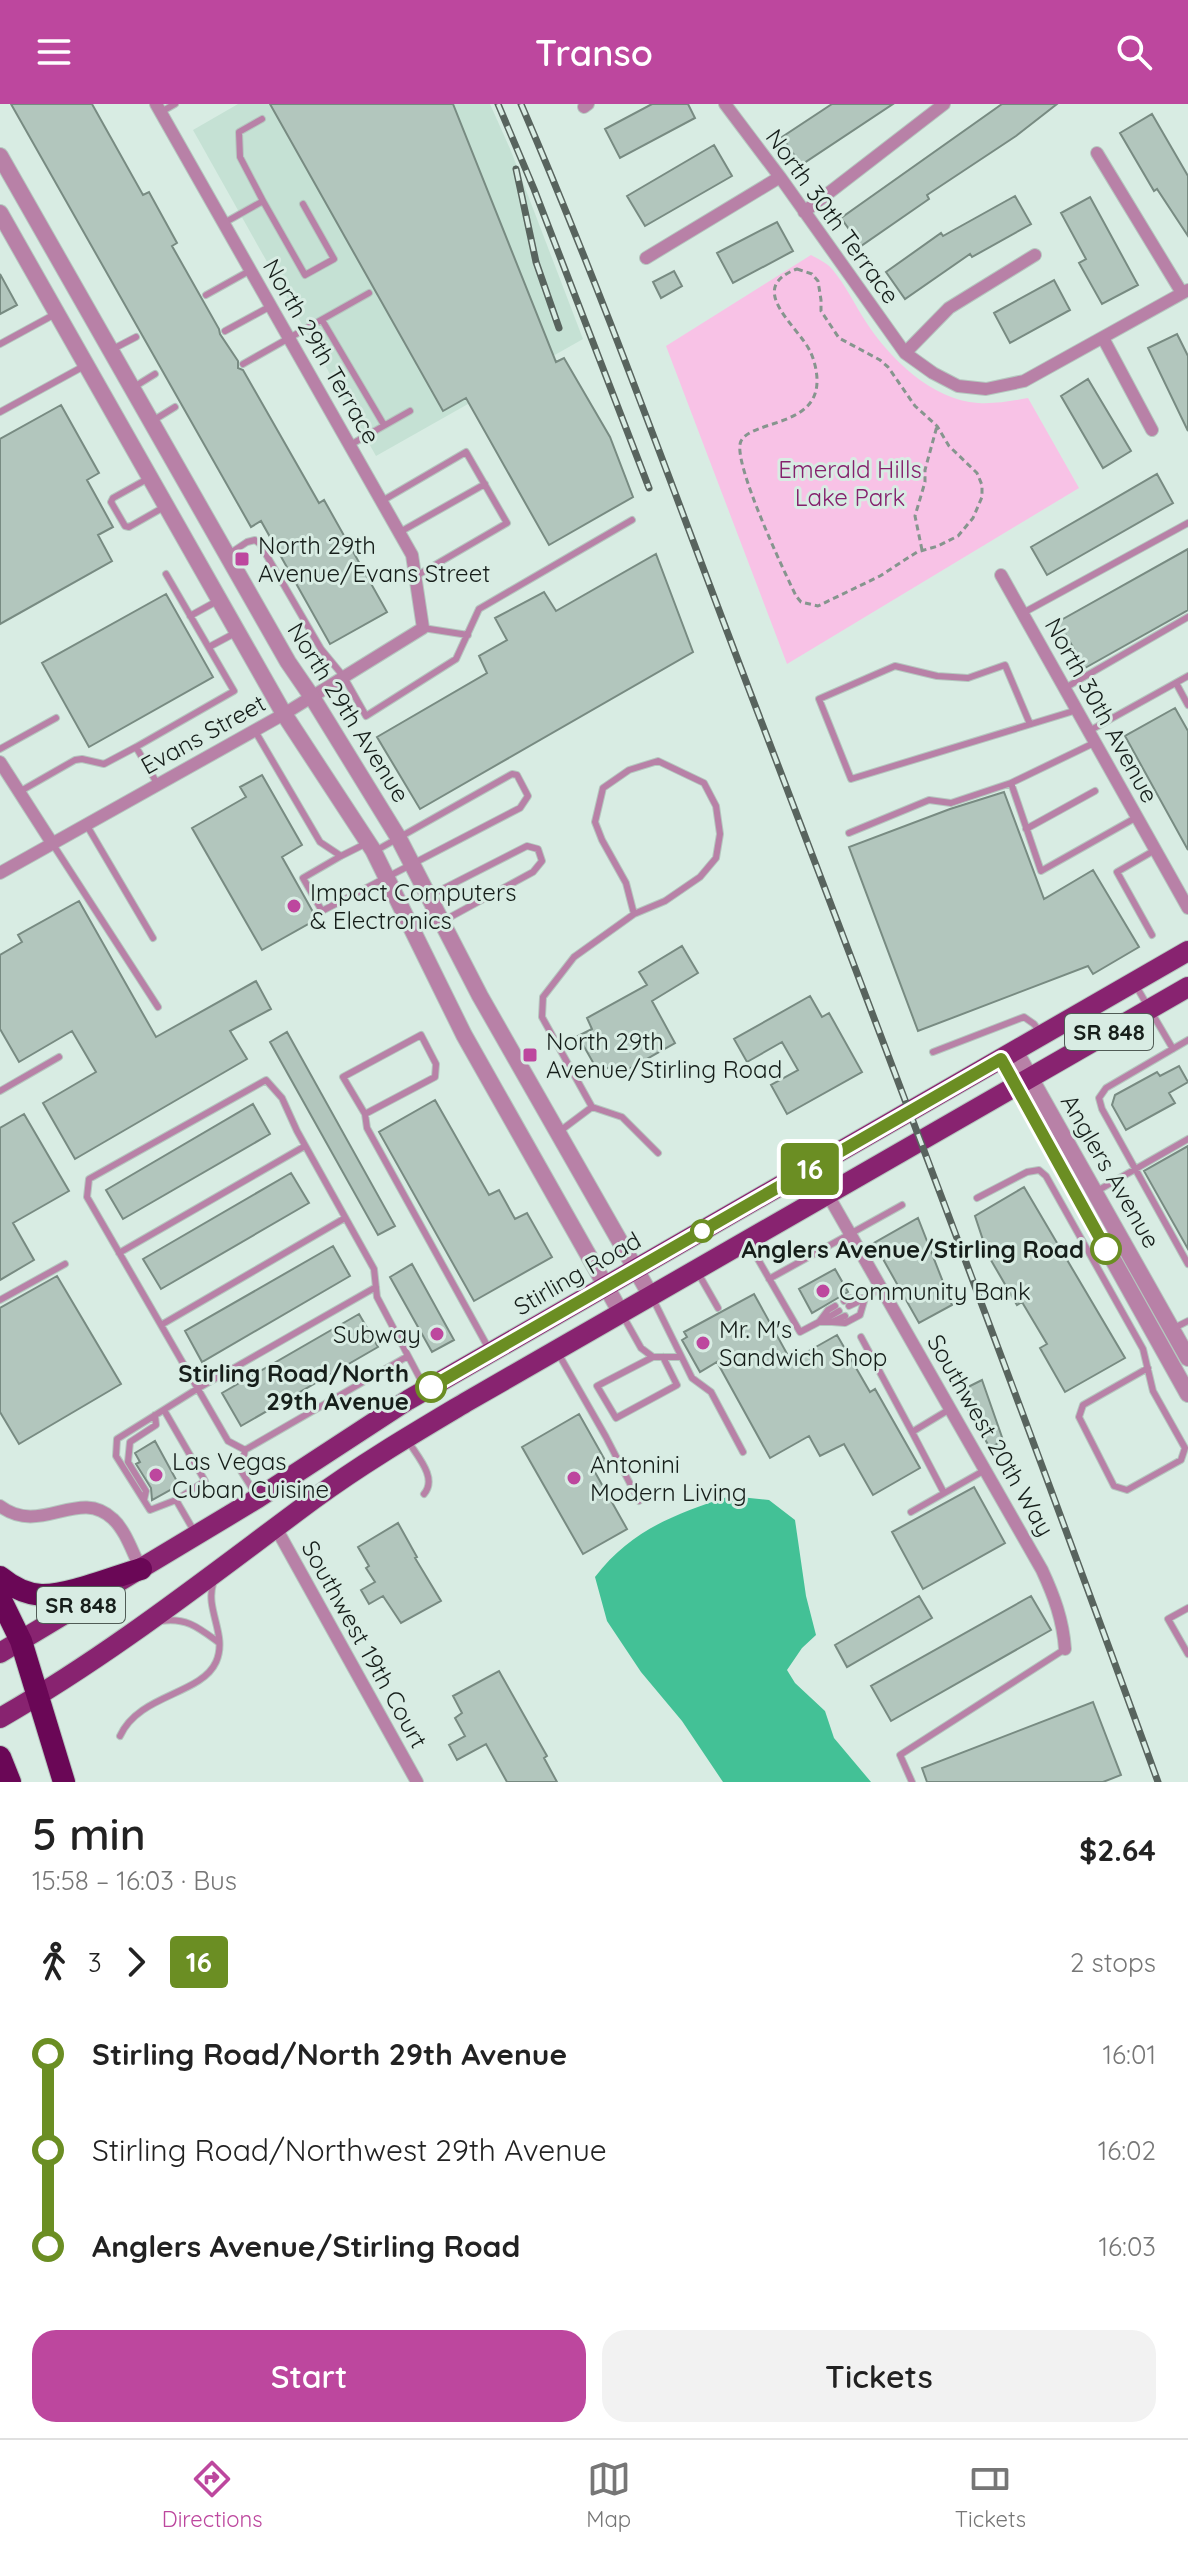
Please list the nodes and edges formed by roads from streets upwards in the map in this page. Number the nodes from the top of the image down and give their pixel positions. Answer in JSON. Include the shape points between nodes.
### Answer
{"nodes":[{"id":1,"x":725,"y":104,"type":"edge"},
{"id":2,"x":944,"y":104,"type":"edge"},
{"id":3,"x":158,"y":108,"type":"edge"},
{"id":4,"x":1097,"y":153,"type":"dead end"},
{"id":5,"x":0,"y":156,"type":"edge"},
{"id":6,"x":780,"y":177,"type":"junction"},
{"id":7,"x":804,"y":212,"type":"junction"},
{"id":8,"x":2,"y":219,"type":"edge"},
{"id":9,"x":1035,"y":255,"type":"dead end"},
{"id":10,"x":646,"y":258,"type":"dead end"},
{"id":11,"x":1185,"y":292,"type":"edge"},
{"id":12,"x":1103,"y":338,"type":"junction"},
{"id":13,"x":905,"y":353,"type":"junction"},
{"id":14,"x":1152,"y":430,"type":"dead end"},
{"id":15,"x":1001,"y":575,"type":"dead end"},
{"id":16,"x":423,"y":628,"type":"joint"},
{"id":17,"x":312,"y":697,"type":"junction"},
{"id":18,"x":284,"y":714,"type":"junction"},
{"id":19,"x":0,"y":762,"type":"edge"},
{"id":20,"x":52,"y":843,"type":"junction"},
{"id":21,"x":0,"y":873,"type":"edge"},
{"id":22,"x":1187,"y":903,"type":"edge"},
{"id":23,"x":1188,"y":951,"type":"edge"},
{"id":24,"x":1188,"y":987,"type":"edge"},
{"id":25,"x":1008,"y":1055,"type":"junction"},
{"id":26,"x":1023,"y":1082,"type":"junction"},
{"id":27,"x":812,"y":1167,"type":"junction"},
{"id":28,"x":828,"y":1195,"type":"junction"},
{"id":29,"x":635,"y":1269,"type":"junction"},
{"id":30,"x":605,"y":1287,"type":"junction"},
{"id":31,"x":651,"y":1296,"type":"junction"},
{"id":32,"x":621,"y":1313,"type":"junction"},
{"id":33,"x":1188,"y":1358,"type":"edge"},
{"id":34,"x":1188,"y":1394,"type":"edge"},
{"id":35,"x":0,"y":1506,"type":"edge"},
{"id":36,"x":276,"y":1528,"type":"junction"},
{"id":37,"x":141,"y":1569,"type":"junction"},
{"id":38,"x":0,"y":1577,"type":"edge"},
{"id":39,"x":0,"y":1598,"type":"edge"},
{"id":40,"x":21,"y":1641,"type":"junction"},
{"id":41,"x":1065,"y":1649,"type":"road end"},
{"id":42,"x":0,"y":1653,"type":"edge"},
{"id":43,"x":39,"y":1696,"type":"junction"},
{"id":44,"x":0,"y":1718,"type":"edge"},
{"id":45,"x":0,"y":1757,"type":"edge"},
{"id":46,"x":10,"y":1782,"type":"edge"},
{"id":47,"x":64,"y":1782,"type":"edge"},
{"id":48,"x":417,"y":1782,"type":"edge"}],
"edges":[{"from":1,"to":6,"type":"street","name":"North 30th Terrace"},
{"from":2,"to":7,"type":"street"},
{"from":3,"to":16,"type":"street","name":"North 29th Terrace","via":[[412,555]]},
{"from":4,"to":11,"type":"street"},
{"from":5,"to":17,"type":"street","name":"North 29th Avenue"},
{"from":6,"to":7,"type":"street","name":"North 30th Terrace"},
{"from":6,"to":10,"type":"street"},
{"from":7,"to":13,"type":"street","name":"North 30th Terrace"},
{"from":8,"to":18,"type":"street"},
{"from":9,"to":13,"type":"street","via":[[949,308]]},
{"from":11,"to":12,"type":"street","name":"North 30th Terrace"},
{"from":12,"to":13,"type":"street","name":"North 30th Terrace","via":[[1024,381],[986,389],[958,386]]},
{"from":12,"to":14,"type":"street"},
{"from":15,"to":22,"type":"street","name":"North 30th Avenue"},
{"from":16,"to":17,"type":"street","name":"Evans Street"},
{"from":17,"to":18,"type":"street","name":"Evans Street"},
{"from":17,"to":29,"type":"street","name":"North 29th Avenue","via":[[398,837],[480,996]]},
{"from":18,"to":20,"type":"street","name":"Evans Street"},
{"from":18,"to":30,"type":"street","via":[[371,847],[464,1035]]},
{"from":19,"to":20,"type":"street"},
{"from":20,"to":21,"type":"street","name":"Evans Street"},
{"from":23,"to":25,"type":"main road","name":"Stirling Road","number":"SR 848"},
{"from":24,"to":26,"type":"main road","number":"SR 848"},
{"from":25,"to":26,"type":"street","name":"Anglers Avenue"},
{"from":25,"to":27,"type":"main road","name":"Stirling Road","number":"SR 848"},
{"from":26,"to":28,"type":"main road","number":"SR 848"},
{"from":26,"to":33,"type":"street","name":"Anglers Avenue","via":[[1095,1192]]},
{"from":26,"to":34,"type":"street","name":"Anglers Avenue","via":[[1083,1226]]},
{"from":27,"to":28,"type":"street","name":"Southwest 20th Way"},
{"from":27,"to":29,"type":"main road","name":"Stirling Road","number":"SR 848"},
{"from":28,"to":31,"type":"main road","number":"SR 848"},
{"from":28,"to":41,"type":"street","name":"Southwest 20th Way","via":[[1042,1570],[1063,1626]]},
{"from":29,"to":30,"type":"main road","name":"Stirling Road","number":"SR 848"},
{"from":29,"to":31,"type":"street","name":"North 29th Avenue"},
{"from":30,"to":32,"type":"street"},
{"from":30,"to":37,"type":"main road","name":"Stirling Road","number":"SR 848","via":[[426,1390]]},
{"from":31,"to":32,"type":"main road","number":"SR 848"},
{"from":32,"to":36,"type":"main road","number":"SR 848","via":[[406,1439]]},
{"from":35,"to":37,"type":"street","via":[[29,1518],[89,1507],[99,1510],[115,1521]]},
{"from":36,"to":43,"type":"main road","number":"SR 848"},
{"from":36,"to":48,"type":"street","name":"Southwest 19th Court"},
{"from":37,"to":38,"type":"highway","via":[[38,1595]]},
{"from":37,"to":40,"type":"main road","name":"Stirling Road","number":"SR 848"},
{"from":39,"to":40,"type":"highway"},
{"from":40,"to":42,"type":"main road","name":"Stirling Road","number":"SR 848"},
{"from":40,"to":43,"type":"highway"},
{"from":43,"to":44,"type":"main road","number":"SR 848"},
{"from":43,"to":47,"type":"highway"},
{"from":45,"to":46,"type":"highway"}]}
